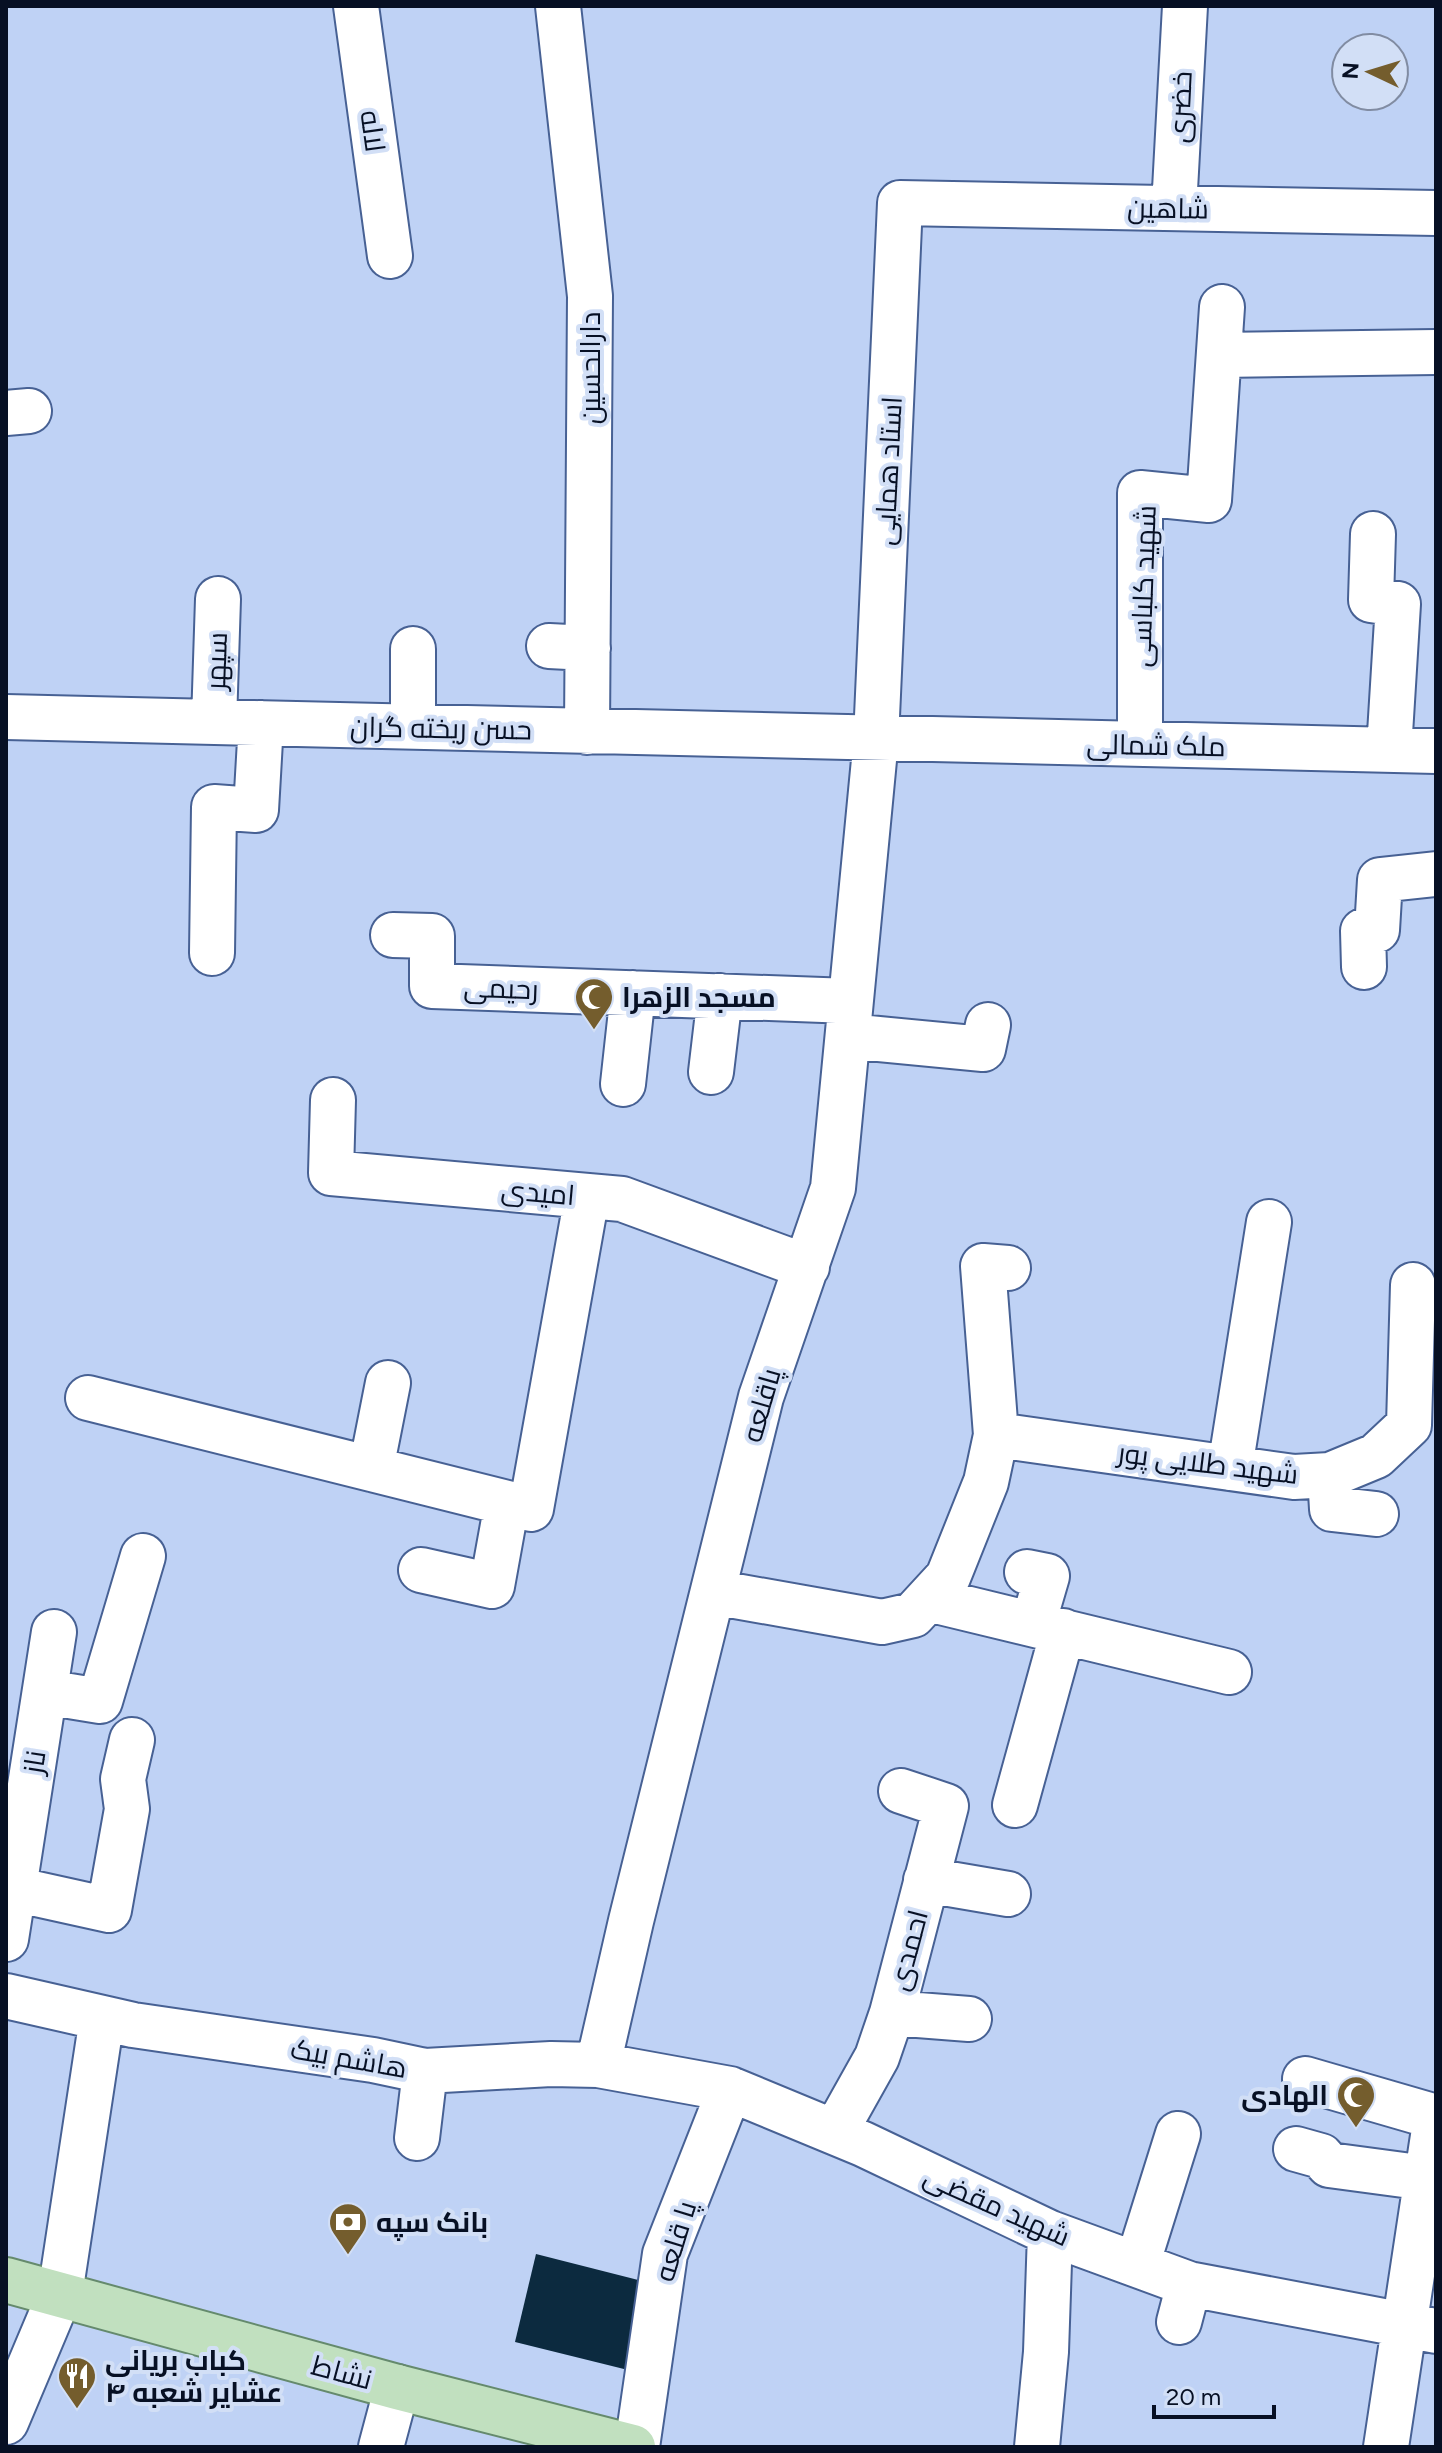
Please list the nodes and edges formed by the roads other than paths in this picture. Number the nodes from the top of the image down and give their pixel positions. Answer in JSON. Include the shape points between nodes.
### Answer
{"nodes":[{"id":1,"x":356,"y":6,"type":"edge"},
{"id":2,"x":558,"y":6,"type":"edge"},
{"id":3,"x":1185,"y":6,"type":"edge"},
{"id":4,"x":900,"y":203,"type":"joint"},
{"id":5,"x":1174,"y":208,"type":"junction"},
{"id":6,"x":1436,"y":213,"type":"edge"},
{"id":7,"x":390,"y":256,"type":"dead end"},
{"id":8,"x":1222,"y":307,"type":"dead end"},
{"id":9,"x":1436,"y":352,"type":"edge"},
{"id":10,"x":1219,"y":355,"type":"junction"},
{"id":11,"x":1373,"y":534,"type":"dead end"},
{"id":12,"x":218,"y":599,"type":"dead end"},
{"id":13,"x":413,"y":649,"type":"dead end"},
{"id":14,"x":6,"y":717,"type":"edge"},
{"id":15,"x":214,"y":722,"type":"junction"},
{"id":16,"x":261,"y":723,"type":"junction"},
{"id":17,"x":413,"y":727,"type":"junction"},
{"id":18,"x":587,"y":732,"type":"junction"},
{"id":19,"x":876,"y":739,"type":"junction"},
{"id":20,"x":1140,"y":744,"type":"junction"},
{"id":21,"x":1389,"y":750,"type":"junction"},
{"id":22,"x":1436,"y":751,"type":"edge"},
{"id":23,"x":1436,"y":874,"type":"edge"},
{"id":24,"x":393,"y":935,"type":"dead end"},
{"id":25,"x":212,"y":953,"type":"dead end"},
{"id":26,"x":1364,"y":967,"type":"dead end"},
{"id":27,"x":633,"y":993,"type":"junction"},
{"id":28,"x":720,"y":996,"type":"junction"},
{"id":29,"x":849,"y":1018,"type":"junction"},
{"id":30,"x":988,"y":1025,"type":"dead end"},
{"id":31,"x":711,"y":1072,"type":"dead end"},
{"id":32,"x":623,"y":1084,"type":"dead end"},
{"id":33,"x":333,"y":1100,"type":"dead end"},
{"id":34,"x":587,"y":1196,"type":"junction"},
{"id":35,"x":1269,"y":1222,"type":"dead end"},
{"id":36,"x":807,"y":1267,"type":"junction"},
{"id":37,"x":1008,"y":1268,"type":"dead end"},
{"id":38,"x":1413,"y":1285,"type":"dead end"},
{"id":39,"x":388,"y":1383,"type":"dead end"},
{"id":40,"x":88,"y":1398,"type":"dead end"},
{"id":41,"x":996,"y":1435,"type":"junction"},
{"id":42,"x":1230,"y":1468,"type":"junction"},
{"id":43,"x":371,"y":1469,"type":"junction"},
{"id":44,"x":1330,"y":1475,"type":"junction"},
{"id":45,"x":507,"y":1503,"type":"junction"},
{"id":46,"x":1376,"y":1514,"type":"dead end"},
{"id":47,"x":143,"y":1556,"type":"dead end"},
{"id":48,"x":421,"y":1570,"type":"dead end"},
{"id":49,"x":1027,"y":1572,"type":"dead end"},
{"id":50,"x":713,"y":1592,"type":"junction"},
{"id":51,"x":928,"y":1599,"type":"junction"},
{"id":52,"x":1048,"y":1628,"type":"junction"},
{"id":53,"x":54,"y":1632,"type":"dead end"},
{"id":54,"x":1229,"y":1672,"type":"dead end"},
{"id":55,"x":45,"y":1692,"type":"junction"},
{"id":56,"x":132,"y":1740,"type":"dead end"},
{"id":57,"x":901,"y":1791,"type":"dead end"},
{"id":58,"x":1015,"y":1805,"type":"dead end"},
{"id":59,"x":15,"y":1828,"type":"edge"},
{"id":60,"x":926,"y":1880,"type":"junction"},
{"id":61,"x":14,"y":1889,"type":"junction"},
{"id":62,"x":1008,"y":1894,"type":"dead end"},
{"id":63,"x":6,"y":1939,"type":"edge"},
{"id":64,"x":6,"y":1996,"type":"edge"},
{"id":65,"x":892,"y":2013,"type":"junction"},
{"id":66,"x":102,"y":2018,"type":"junction"},
{"id":67,"x":969,"y":2019,"type":"dead end"},
{"id":68,"x":598,"y":2065,"type":"junction"},
{"id":69,"x":425,"y":2071,"type":"junction"},
{"id":70,"x":1305,"y":2079,"type":"dead end"},
{"id":71,"x":730,"y":2089,"type":"junction"},
{"id":72,"x":1436,"y":2116,"type":"edge"},
{"id":73,"x":835,"y":2132,"type":"junction"},
{"id":74,"x":1178,"y":2134,"type":"dead end"},
{"id":75,"x":417,"y":2138,"type":"dead end"},
{"id":76,"x":1296,"y":2149,"type":"dead end"},
{"id":77,"x":1426,"y":2178,"type":"junction"},
{"id":78,"x":1050,"y":2233,"type":"junction"},
{"id":79,"x":1137,"y":2265,"type":"junction"},
{"id":80,"x":6,"y":2280,"type":"edge"},
{"id":81,"x":60,"y":2294,"type":"junction"},
{"id":82,"x":1420,"y":2328,"type":"edge"},
{"id":83,"x":397,"y":2387,"type":"junction"},
{"id":84,"x":6,"y":2422,"type":"edge"},
{"id":85,"x":381,"y":2447,"type":"edge"},
{"id":86,"x":635,"y":2447,"type":"edge"},
{"id":87,"x":1037,"y":2447,"type":"edge"},
{"id":88,"x":1386,"y":2447,"type":"edge"}],
"edges":[{"from":1,"to":7,"type":"street","name":"لاله"},
{"from":2,"to":18,"type":"street","name":"دارالحسین","via":[[590,296],[569,647]]},
{"from":3,"to":5,"type":"street","name":"خضری"},
{"from":4,"to":5,"type":"street","name":"شاهین"},
{"from":4,"to":19,"type":"street","name":"استاد همایی"},
{"from":5,"to":6,"type":"street","name":"شاهین"},
{"from":8,"to":10,"type":"street","name":"شهید کلباسی"},
{"from":9,"to":10,"type":"street"},
{"from":10,"to":20,"type":"street","name":"شهید کلباسی","via":[[1209,500],[1140,493]]},
{"from":11,"to":21,"type":"street","via":[[1371,600],[1398,604]]},
{"from":12,"to":15,"type":"street","name":"سپهر"},
{"from":13,"to":17,"type":"street"},
{"from":14,"to":15,"type":"street","name":"حسن ریخته گران"},
{"from":15,"to":16,"type":"street","name":"حسن ریخته گران"},
{"from":16,"to":17,"type":"street","name":"حسن ریخته گران"},
{"from":16,"to":25,"type":"street","via":[[256,810],[214,807]]},
{"from":17,"to":18,"type":"street","name":"حسن ریخته گران"},
{"from":18,"to":19,"type":"street","name":"حسن ریخته گران"},
{"from":19,"to":20,"type":"street","name":"ملک شمالی"},
{"from":19,"to":29,"type":"street","name":"پاقلعه"},
{"from":20,"to":21,"type":"street","name":"ملک شمالی"},
{"from":21,"to":22,"type":"street","name":"ملک شمالی"},
{"from":23,"to":26,"type":"street","via":[[1380,880],[1377,930],[1363,931]]},
{"from":24,"to":27,"type":"street","name":"رحیمی","via":[[432,936],[432,986]]},
{"from":27,"to":28,"type":"street","name":"رحیمی"},
{"from":27,"to":32,"type":"street"},
{"from":28,"to":29,"type":"street","name":"رحیمی"},
{"from":28,"to":31,"type":"street"},
{"from":29,"to":30,"type":"street","name":"رحیمی","via":[[983,1049]]},
{"from":29,"to":36,"type":"street","name":"پاقلعه","via":[[833,1188]]},
{"from":33,"to":34,"type":"street","name":"امیدی","via":[[331,1173]]},
{"from":34,"to":36,"type":"street","name":"امیدی","via":[[622,1199]]},
{"from":34,"to":45,"type":"street","via":[[531,1509]]},
{"from":35,"to":42,"type":"street"},
{"from":36,"to":50,"type":"street","name":"پاقلعه","via":[[761,1397]]},
{"from":37,"to":41,"type":"street","via":[[983,1266]]},
{"from":38,"to":44,"type":"street","name":"شهید طلایی پور","via":[[1409,1425],[1376,1456]]},
{"from":39,"to":43,"type":"street"},
{"from":40,"to":43,"type":"street"},
{"from":41,"to":42,"type":"street","name":"شهید طلایی پور"},
{"from":41,"to":51,"type":"street","via":[[986,1482],[948,1577]]},
{"from":42,"to":44,"type":"street","name":"شهید طلایی پور","via":[[1294,1477]]},
{"from":43,"to":45,"type":"street"},
{"from":44,"to":46,"type":"street","via":[[1332,1509]]},
{"from":45,"to":48,"type":"street","via":[[492,1586]]},
{"from":47,"to":55,"type":"street","via":[[100,1701]]},
{"from":49,"to":52,"type":"street","via":[[1047,1576]]},
{"from":50,"to":51,"type":"street","via":[[882,1622],[913,1615]]},
{"from":50,"to":68,"type":"street","name":"پاقلعه"},
{"from":51,"to":52,"type":"street"},
{"from":52,"to":54,"type":"street"},
{"from":52,"to":58,"type":"street"},
{"from":53,"to":55,"type":"street","name":"ناز"},
{"from":55,"to":59,"type":"street","name":"ناز"},
{"from":56,"to":61,"type":"street","via":[[123,1779],[127,1809],[109,1910]]},
{"from":57,"to":60,"type":"street","name":"احمدی","via":[[946,1806]]},
{"from":59,"to":61,"type":"street","name":"ناز"},
{"from":60,"to":62,"type":"street"},
{"from":60,"to":65,"type":"street","name":"احمدی"},
{"from":61,"to":63,"type":"street","name":"ناز"},
{"from":64,"to":66,"type":"street","name":"هاشم بیک"},
{"from":65,"to":67,"type":"street"},
{"from":65,"to":73,"type":"street","name":"احمدی","via":[[877,2057]]},
{"from":66,"to":69,"type":"street","name":"هاشم بیک"},
{"from":66,"to":81,"type":"street"},
{"from":68,"to":69,"type":"street","name":"هاشم بیک"},
{"from":68,"to":71,"type":"street","name":"شهید مقضی"},
{"from":69,"to":75,"type":"street"},
{"from":70,"to":72,"type":"street"},
{"from":71,"to":73,"type":"street","name":"شهید مقضی"},
{"from":71,"to":86,"type":"street","name":"پا قلعه","via":[[665,2254]]},
{"from":72,"to":77,"type":"street"},
{"from":73,"to":78,"type":"street","name":"شهید مقضی"},
{"from":74,"to":79,"type":"street"},
{"from":76,"to":77,"type":"street","via":[[1321,2156],[1329,2165]]},
{"from":77,"to":82,"type":"street"},
{"from":78,"to":79,"type":"street","name":"شهید مقضی"},
{"from":78,"to":87,"type":"street"},
{"from":79,"to":82,"type":"street","name":"شهید مقضی","via":[[1184,2303]]},
{"from":80,"to":81,"type":"main road","name":"نشاط"},
{"from":81,"to":83,"type":"main road","name":"نشاط"},
{"from":81,"to":84,"type":"street"},
{"from":82,"to":88,"type":"street"},
{"from":83,"to":85,"type":"street"},
{"from":83,"to":86,"type":"main road","name":"نشاط"}]}
